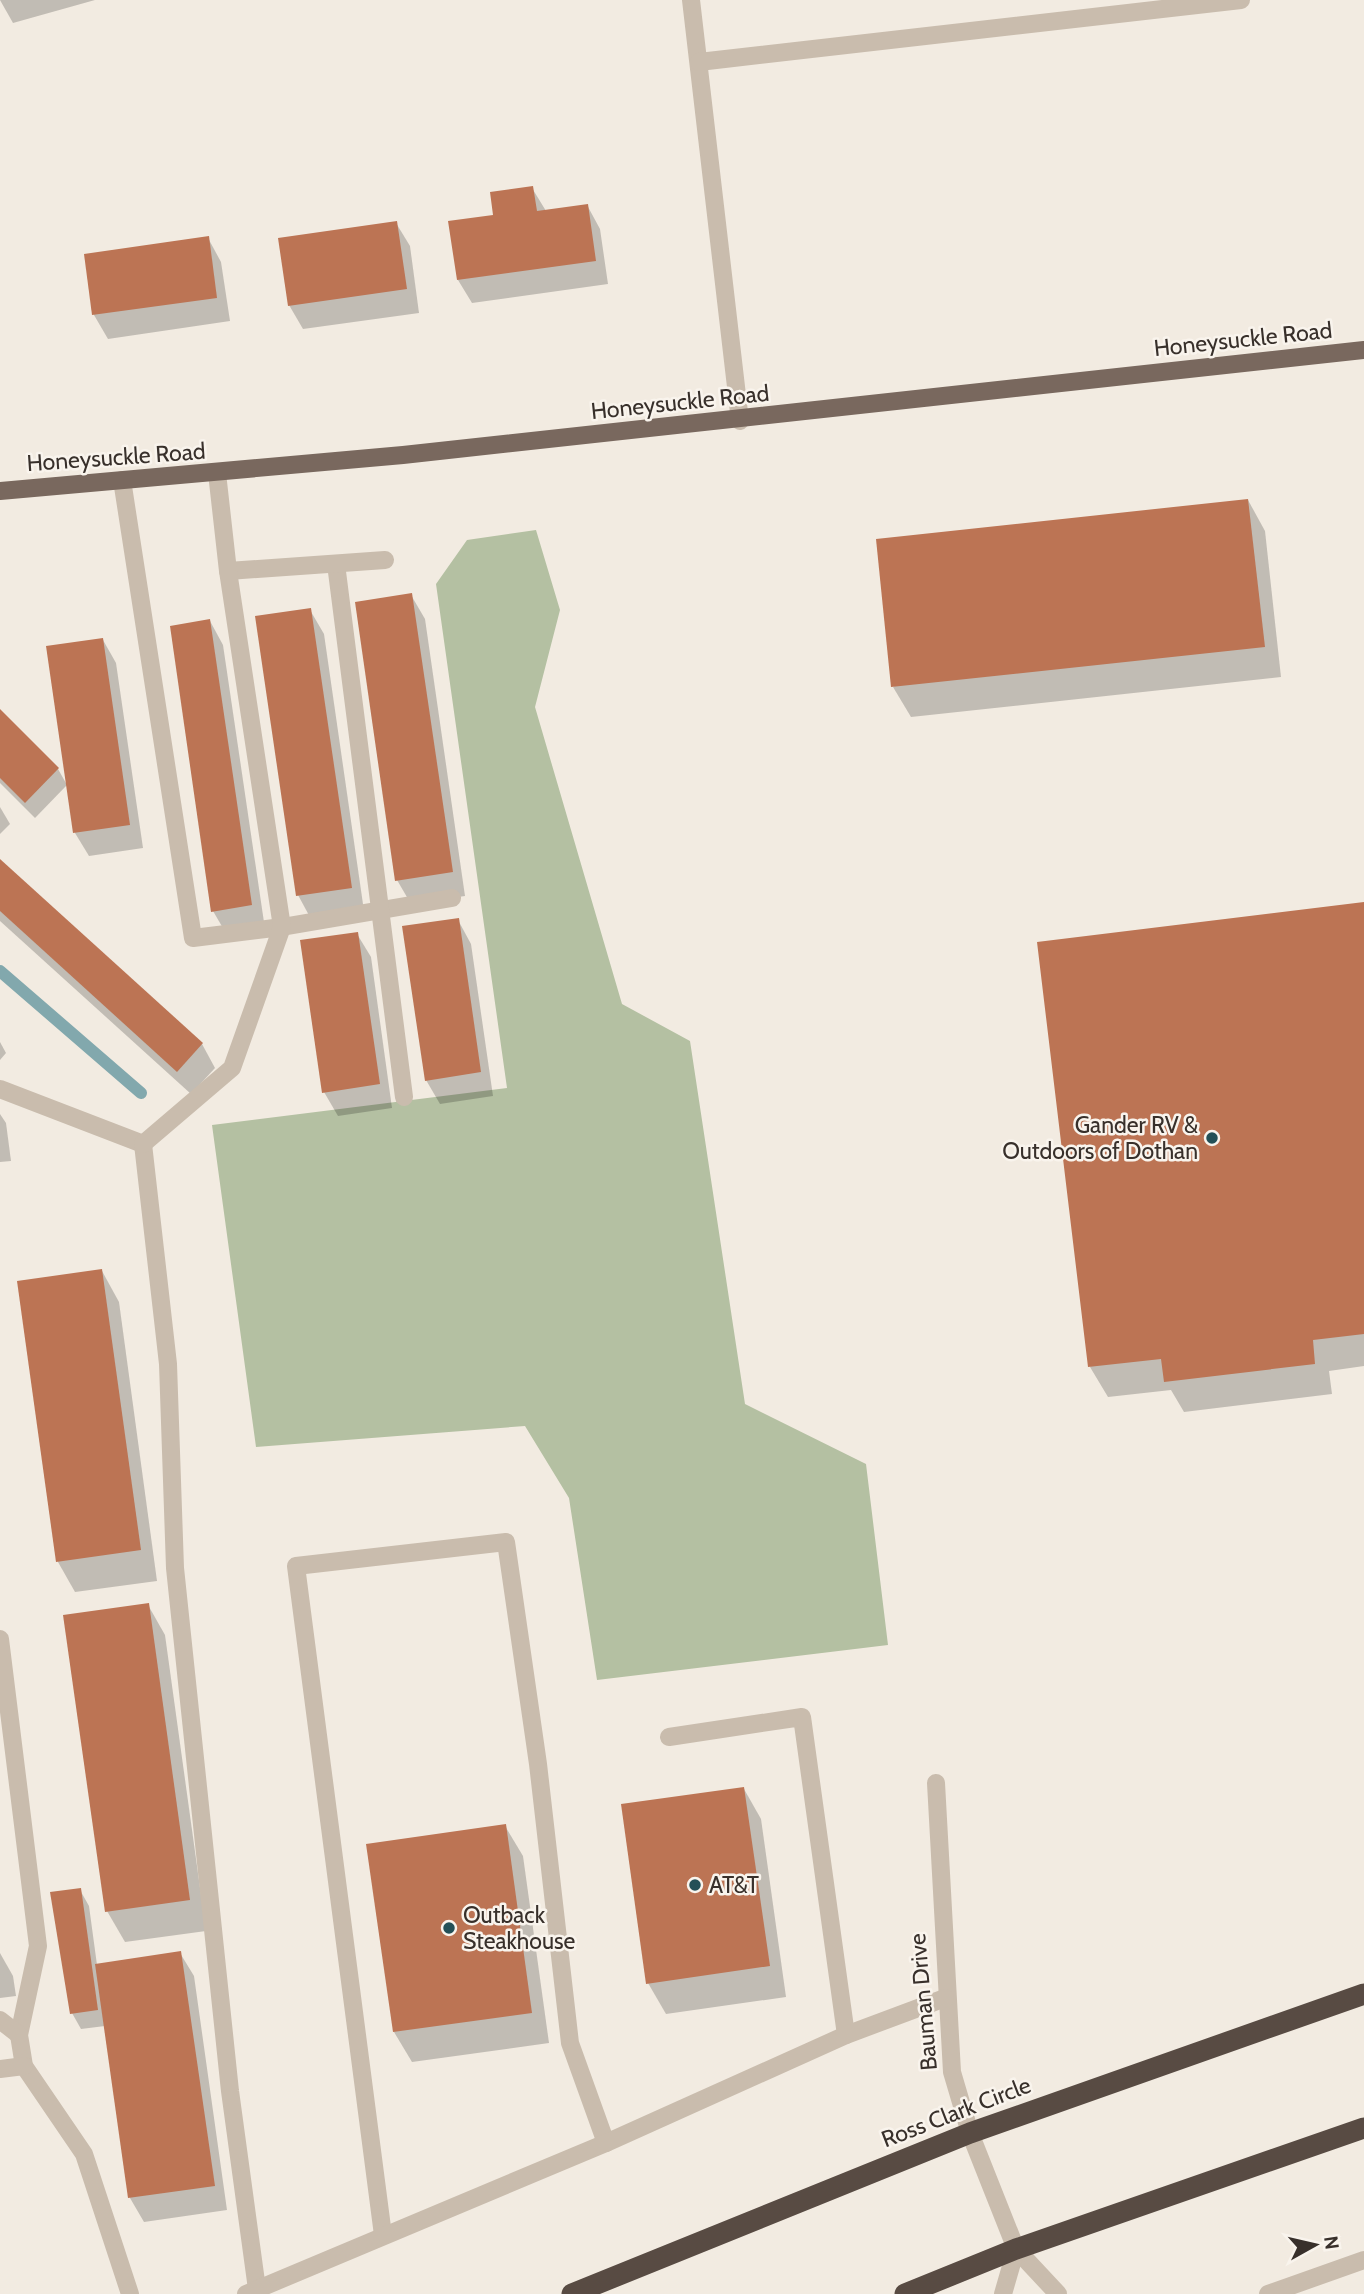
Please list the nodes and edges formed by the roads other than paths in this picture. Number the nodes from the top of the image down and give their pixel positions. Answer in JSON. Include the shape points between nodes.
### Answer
{"nodes":[{"id":1,"x":691,"y":0,"type":"edge"},
{"id":2,"x":1241,"y":0,"type":"edge"},
{"id":3,"x":699,"y":62,"type":"junction"},
{"id":4,"x":1364,"y":350,"type":"edge"},
{"id":5,"x":740,"y":421,"type":"junction"},
{"id":6,"x":217,"y":473,"type":"junction"},
{"id":7,"x":122,"y":480,"type":"junction"},
{"id":8,"x":0,"y":491,"type":"edge"},
{"id":9,"x":385,"y":561,"type":"dead end"},
{"id":10,"x":336,"y":564,"type":"junction"},
{"id":11,"x":228,"y":571,"type":"junction"},
{"id":12,"x":452,"y":898,"type":"dead end"},
{"id":13,"x":379,"y":910,"type":"junction"},
{"id":14,"x":282,"y":927,"type":"junction"},
{"id":15,"x":0,"y":1089,"type":"edge"},
{"id":16,"x":404,"y":1097,"type":"dead end"},
{"id":17,"x":142,"y":1144,"type":"junction"},
{"id":18,"x":0,"y":1639,"type":"edge"},
{"id":19,"x":669,"y":1737,"type":"dead end"},
{"id":20,"x":936,"y":1783,"type":"dead end"},
{"id":21,"x":1364,"y":1994,"type":"edge"},
{"id":22,"x":945,"y":1998,"type":"junction"},
{"id":23,"x":0,"y":2020,"type":"edge"},
{"id":24,"x":19,"y":2035,"type":"junction"},
{"id":25,"x":846,"y":2035,"type":"junction"},
{"id":26,"x":24,"y":2066,"type":"junction"},
{"id":27,"x":0,"y":2069,"type":"edge"},
{"id":28,"x":1364,"y":2128,"type":"edge"},
{"id":29,"x":970,"y":2133,"type":"junction"},
{"id":30,"x":606,"y":2143,"type":"junction"},
{"id":31,"x":383,"y":2235,"type":"junction"},
{"id":32,"x":1016,"y":2249,"type":"junction"},
{"id":33,"x":1364,"y":2260,"type":"edge"},
{"id":34,"x":251,"y":2292,"type":"edge"},
{"id":35,"x":130,"y":2294,"type":"edge"},
{"id":36,"x":572,"y":2294,"type":"edge"},
{"id":37,"x":905,"y":2294,"type":"edge"},
{"id":38,"x":1003,"y":2294,"type":"edge"},
{"id":39,"x":1058,"y":2294,"type":"edge"},
{"id":40,"x":1268,"y":2294,"type":"edge"}],
"edges":[{"from":1,"to":3,"type":"street"},
{"from":2,"to":3,"type":"street"},
{"from":3,"to":5,"type":"street"},
{"from":4,"to":5,"type":"main road","name":"Honeysuckle Road"},
{"from":5,"to":6,"type":"main road","name":"Honeysuckle Road"},
{"from":6,"to":7,"type":"main road","name":"Honeysuckle Road"},
{"from":6,"to":11,"type":"street"},
{"from":7,"to":8,"type":"main road","name":"Honeysuckle Road"},
{"from":7,"to":14,"type":"street","via":[[193,938]]},
{"from":9,"to":10,"type":"street"},
{"from":10,"to":11,"type":"street"},
{"from":10,"to":13,"type":"street"},
{"from":11,"to":14,"type":"street"},
{"from":12,"to":13,"type":"street"},
{"from":13,"to":14,"type":"street"},
{"from":13,"to":16,"type":"street"},
{"from":14,"to":17,"type":"street","via":[[232,1068]]},
{"from":15,"to":17,"type":"street"},
{"from":17,"to":34,"type":"street","via":[[168,1364],[175,1568]]},
{"from":18,"to":24,"type":"street","via":[[38,1946]]},
{"from":19,"to":25,"type":"street","via":[[803,1717]]},
{"from":20,"to":22,"type":"street","name":"Bauman Drive"},
{"from":21,"to":29,"type":"highway","name":"Ross Clark Circle"},
{"from":22,"to":25,"type":"street"},
{"from":22,"to":29,"type":"street","name":"Bauman Drive","via":[[952,2071]]},
{"from":23,"to":24,"type":"street"},
{"from":24,"to":26,"type":"street"},
{"from":25,"to":30,"type":"street"},
{"from":26,"to":27,"type":"street"},
{"from":26,"to":35,"type":"street","via":[[84,2154]]},
{"from":28,"to":32,"type":"highway"},
{"from":29,"to":32,"type":"street","name":"Bauman Drive"},
{"from":29,"to":36,"type":"highway","name":"Ross Clark Circle"},
{"from":30,"to":31,"type":"street"},
{"from":30,"to":31,"type":"street","via":[[570,2043],[538,1764],[506,1542],[296,1566]]},
{"from":31,"to":34,"type":"street"},
{"from":32,"to":37,"type":"highway"},
{"from":32,"to":38,"type":"street"},
{"from":32,"to":39,"type":"street","name":"Bauman Drive"},
{"from":33,"to":40,"type":"street"}]}
